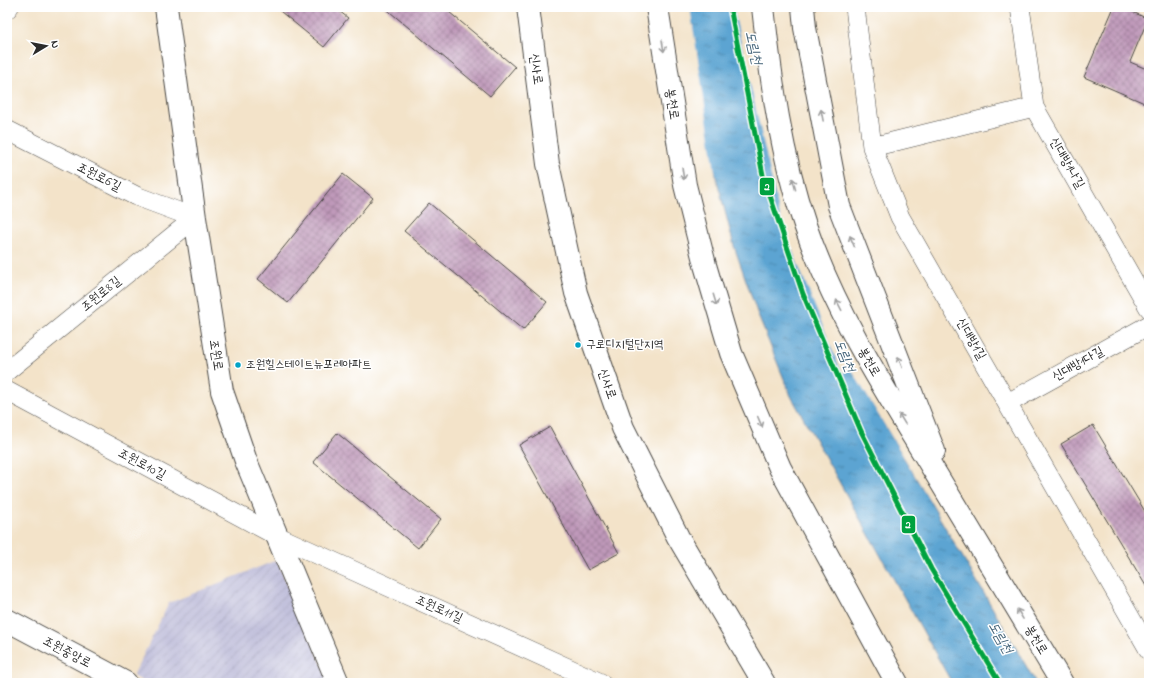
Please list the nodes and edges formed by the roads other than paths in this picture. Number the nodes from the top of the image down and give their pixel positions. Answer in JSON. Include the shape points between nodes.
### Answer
{"nodes":[{"id":1,"x":9,"y":7,"type":"edge"},
{"id":2,"x":166,"y":7,"type":"edge"},
{"id":3,"x":528,"y":7,"type":"edge"},
{"id":4,"x":658,"y":7,"type":"edge"},
{"id":5,"x":763,"y":7,"type":"edge"},
{"id":6,"x":803,"y":7,"type":"edge"},
{"id":7,"x":855,"y":7,"type":"edge"},
{"id":8,"x":1020,"y":7,"type":"edge"},
{"id":9,"x":7,"y":9,"type":"edge"},
{"id":10,"x":1034,"y":107,"type":"junction"},
{"id":11,"x":7,"y":130,"type":"edge"},
{"id":12,"x":872,"y":147,"type":"junction"},
{"id":13,"x":195,"y":218,"type":"junction"},
{"id":14,"x":1149,"y":308,"type":"edge"},
{"id":15,"x":1149,"y":325,"type":"edge"},
{"id":16,"x":7,"y":371,"type":"edge"},
{"id":17,"x":7,"y":391,"type":"edge"},
{"id":18,"x":1008,"y":403,"type":"junction"},
{"id":19,"x":953,"y":503,"type":"junction"},
{"id":20,"x":277,"y":536,"type":"junction"},
{"id":21,"x":7,"y":620,"type":"edge"},
{"id":22,"x":1149,"y":650,"type":"edge"},
{"id":23,"x":126,"y":683,"type":"edge"},
{"id":24,"x":338,"y":683,"type":"edge"},
{"id":25,"x":601,"y":683,"type":"edge"},
{"id":26,"x":764,"y":683,"type":"edge"},
{"id":27,"x":897,"y":683,"type":"edge"},
{"id":28,"x":1062,"y":683,"type":"edge"}],
"edges":[{"from":1,"to":9,"type":"street"},
{"from":2,"to":13,"type":"main road","name":"조원로"},
{"from":3,"to":26,"type":"main road","name":"신사로","via":[[548,164],[576,293],[623,428],[678,536]]},
{"from":4,"to":27,"type":"main road","name":"봉천로","one_way":true,"via":[[685,185],[731,354],[780,468]]},
{"from":19,"to":5,"type":"main road","name":"봉천로","one_way":true,"via":[[865,357],[830,287],[804,224],[783,144],[769,64]]},
{"from":19,"to":6,"type":"main road","one_way":true,"via":[[839,206]]},
{"from":7,"to":12,"type":"street","name":"신대방1길"},
{"from":8,"to":10,"type":"street","name":"신대방1나길"},
{"from":10,"to":12,"type":"street"},
{"from":10,"to":14,"type":"street","name":"신대방1나길"},
{"from":11,"to":13,"type":"street","name":"조원로6길","via":[[136,196]]},
{"from":12,"to":18,"type":"street","name":"신대방1길","via":[[900,217]]},
{"from":13,"to":16,"type":"street","name":"조원로8길"},
{"from":13,"to":20,"type":"main road","name":"조원로","via":[[222,391],[246,461]]},
{"from":15,"to":18,"type":"street","name":"신대방1다길"},
{"from":17,"to":20,"type":"street","name":"조원로10길"},
{"from":18,"to":22,"type":"street","name":"신대방1길"},
{"from":28,"to":19,"type":"main road","name":"봉천로","one_way":true},
{"from":20,"to":24,"type":"main road","name":"조원로"},
{"from":20,"to":25,"type":"street","name":"조원로11길"},
{"from":21,"to":23,"type":"main road","name":"조원중앙로"}]}
